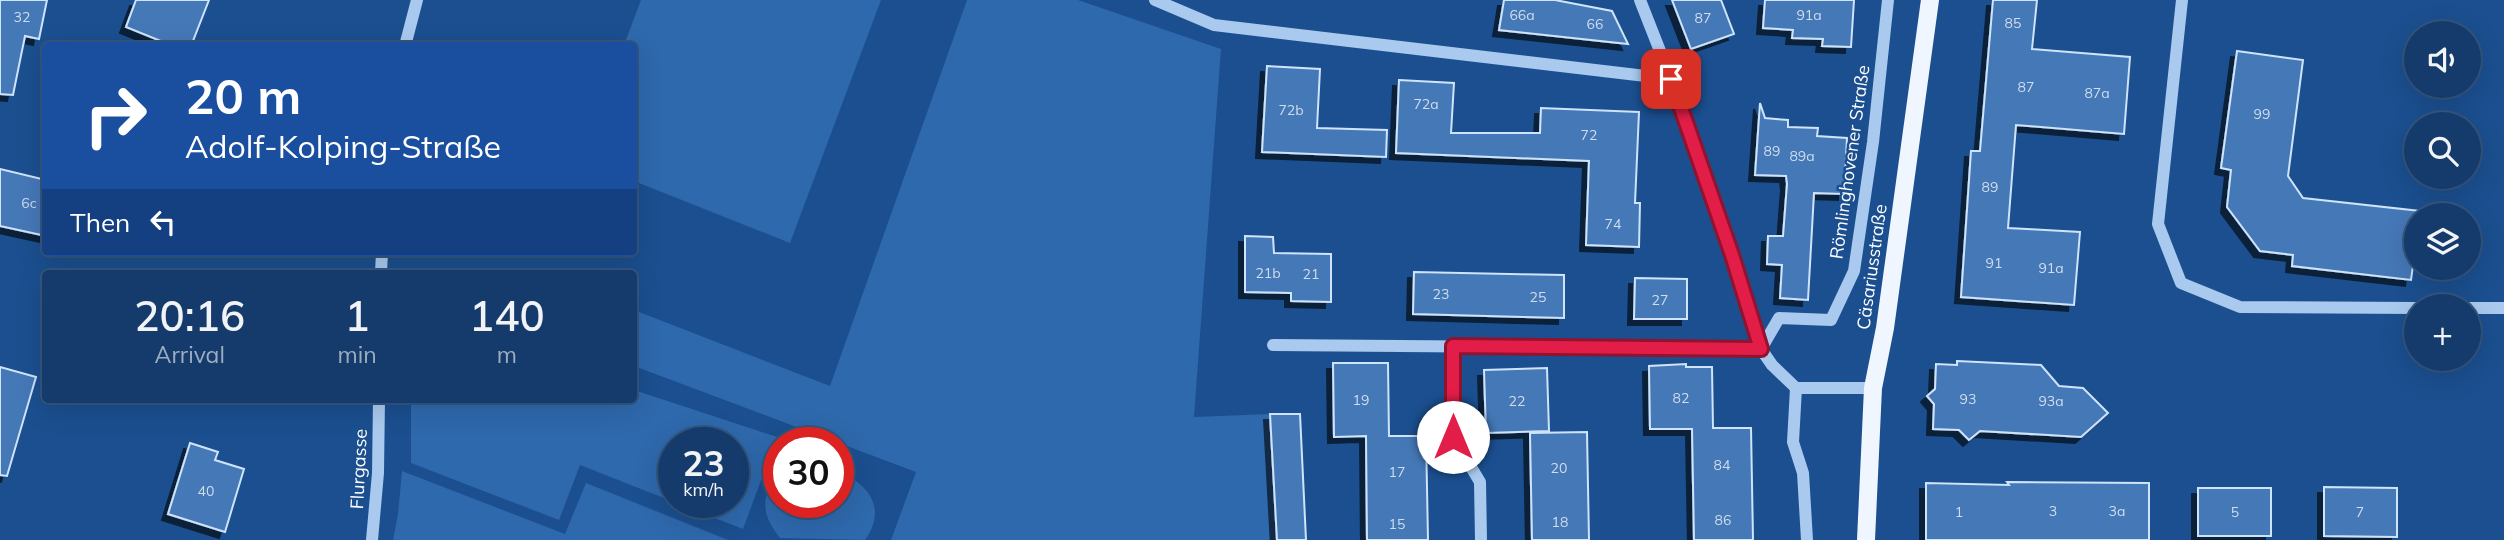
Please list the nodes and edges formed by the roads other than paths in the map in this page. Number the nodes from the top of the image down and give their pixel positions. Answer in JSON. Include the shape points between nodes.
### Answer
{"nodes":[{"id":1,"x":418,"y":0,"type":"edge"},
{"id":2,"x":1154,"y":0,"type":"edge"},
{"id":3,"x":1640,"y":0,"type":"edge"},
{"id":4,"x":1888,"y":0,"type":"edge"},
{"id":5,"x":1930,"y":0,"type":"edge"},
{"id":6,"x":2182,"y":0,"type":"edge"},
{"id":7,"x":406,"y":42,"type":"edge"},
{"id":8,"x":1671,"y":79,"type":"junction"},
{"id":9,"x":2404,"y":307,"type":"edge"},
{"id":10,"x":2481,"y":308,"type":"edge"},
{"id":11,"x":2504,"y":308,"type":"edge"},
{"id":12,"x":1273,"y":345,"type":"dead end"},
{"id":13,"x":1453,"y":346,"type":"junction"},
{"id":14,"x":1761,"y":349,"type":"junction"},
{"id":15,"x":1796,"y":388,"type":"junction"},
{"id":16,"x":1873,"y":388,"type":"junction"},
{"id":17,"x":379,"y":403,"type":"edge"},
{"id":18,"x":372,"y":540,"type":"edge"},
{"id":19,"x":1481,"y":540,"type":"edge"},
{"id":20,"x":1807,"y":540,"type":"edge"},
{"id":21,"x":1866,"y":540,"type":"edge"}],
"edges":[{"from":1,"to":7,"type":"street"},
{"from":2,"to":8,"type":"street","via":[[1214,25]]},
{"from":3,"to":8,"type":"street"},
{"from":4,"to":14,"type":"street","name":"Römlinghovener Straße","via":[[1854,271],[1831,320],[1779,318]]},
{"from":5,"to":16,"type":"main road","name":"Cäsariusstraße"},
{"from":6,"to":9,"type":"street","via":[[2158,224],[2181,283],[2239,307]]},
{"from":8,"to":14,"type":"street"},
{"from":10,"to":11,"type":"street"},
{"from":12,"to":13,"type":"street"},
{"from":13,"to":14,"type":"street"},
{"from":13,"to":19,"type":"street","via":[[1453,437],[1480,482]]},
{"from":14,"to":15,"type":"street"},
{"from":15,"to":16,"type":"street"},
{"from":15,"to":20,"type":"street","via":[[1793,442],[1802,473]]},
{"from":16,"to":21,"type":"main road","name":"Cäsariusstraße"},
{"from":17,"to":18,"type":"street","name":"Flurgasse"}]}
